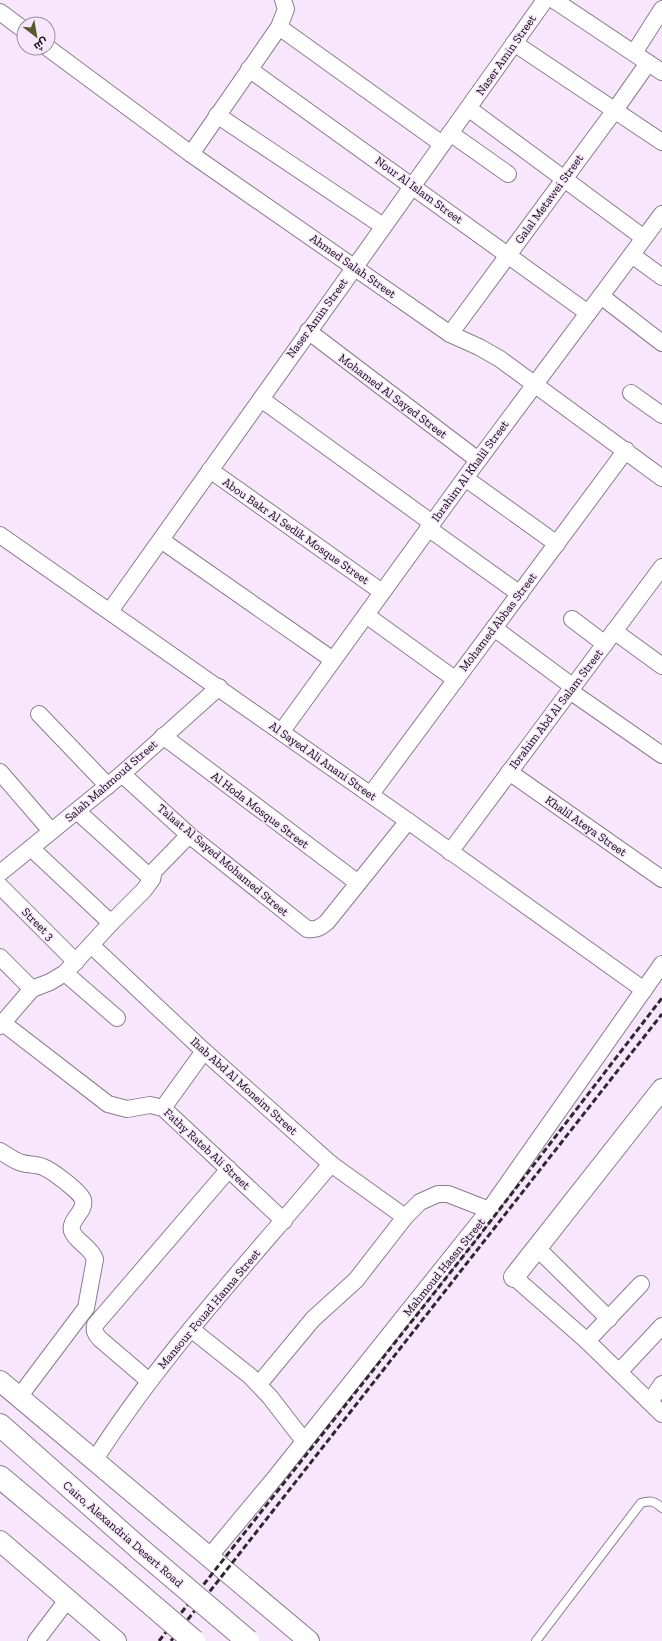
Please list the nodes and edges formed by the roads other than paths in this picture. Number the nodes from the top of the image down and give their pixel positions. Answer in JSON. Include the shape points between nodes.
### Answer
{"nodes":[{"id":1,"x":283,"y":0,"type":"edge"},
{"id":2,"x":545,"y":0,"type":"edge"},
{"id":3,"x":554,"y":0,"type":"edge"},
{"id":4,"x":662,"y":9,"type":"edge"},
{"id":5,"x":0,"y":12,"type":"edge"},
{"id":6,"x":16,"y":24,"type":"edge"},
{"id":7,"x":279,"y":27,"type":"junction"},
{"id":8,"x":514,"y":43,"type":"junction"},
{"id":9,"x":634,"y":53,"type":"junction"},
{"id":10,"x":56,"y":54,"type":"edge"},
{"id":11,"x":648,"y":62,"type":"junction"},
{"id":12,"x":249,"y":69,"type":"junction"},
{"id":13,"x":662,"y":72,"type":"edge"},
{"id":14,"x":468,"y":108,"type":"junction"},
{"id":15,"x":615,"y":110,"type":"junction"},
{"id":16,"x":217,"y":115,"type":"junction"},
{"id":17,"x":446,"y":138,"type":"junction"},
{"id":18,"x":662,"y":142,"type":"edge"},
{"id":19,"x":191,"y":154,"type":"junction"},
{"id":20,"x":508,"y":174,"type":"dead end"},
{"id":21,"x":564,"y":179,"type":"junction"},
{"id":22,"x":413,"y":185,"type":"junction"},
{"id":23,"x":662,"y":214,"type":"edge"},
{"id":24,"x":383,"y":226,"type":"junction"},
{"id":25,"x":644,"y":238,"type":"junction"},
{"id":26,"x":508,"y":255,"type":"junction"},
{"id":27,"x":632,"y":255,"type":"junction"},
{"id":28,"x":354,"y":267,"type":"junction"},
{"id":29,"x":662,"y":277,"type":"edge"},
{"id":30,"x":601,"y":296,"type":"junction"},
{"id":31,"x":588,"y":313,"type":"junction"},
{"id":32,"x":308,"y":331,"type":"junction"},
{"id":33,"x":450,"y":334,"type":"junction"},
{"id":34,"x":662,"y":343,"type":"edge"},
{"id":35,"x":535,"y":384,"type":"junction"},
{"id":36,"x":630,"y":393,"type":"dead end"},
{"id":37,"x":261,"y":398,"type":"junction"},
{"id":38,"x":662,"y":415,"type":"edge"},
{"id":39,"x":626,"y":450,"type":"junction"},
{"id":40,"x":478,"y":460,"type":"junction"},
{"id":41,"x":210,"y":470,"type":"junction"},
{"id":42,"x":465,"y":478,"type":"junction"},
{"id":43,"x":662,"y":478,"type":"edge"},
{"id":44,"x":430,"y":526,"type":"junction"},
{"id":45,"x":0,"y":535,"type":"edge"},
{"id":46,"x":160,"y":540,"type":"junction"},
{"id":47,"x":557,"y":544,"type":"junction"},
{"id":48,"x":659,"y":577,"type":"edge"},
{"id":49,"x":382,"y":592,"type":"junction"},
{"id":50,"x":520,"y":594,"type":"junction"},
{"id":51,"x":110,"y":610,"type":"junction"},
{"id":52,"x":366,"y":615,"type":"junction"},
{"id":53,"x":572,"y":619,"type":"dead end"},
{"id":54,"x":494,"y":628,"type":"junction"},
{"id":55,"x":609,"y":638,"type":"junction"},
{"id":56,"x":333,"y":660,"type":"junction"},
{"id":57,"x":662,"y":666,"type":"edge"},
{"id":58,"x":456,"y":680,"type":"junction"},
{"id":59,"x":218,"y":687,"type":"junction"},
{"id":60,"x":571,"y":689,"type":"junction"},
{"id":61,"x":40,"y":714,"type":"dead end"},
{"id":62,"x":282,"y":732,"type":"junction"},
{"id":63,"x":163,"y":736,"type":"junction"},
{"id":64,"x":662,"y":755,"type":"edge"},
{"id":65,"x":0,"y":772,"type":"edge"},
{"id":66,"x":509,"y":772,"type":"junction"},
{"id":67,"x":122,"y":774,"type":"junction"},
{"id":68,"x":108,"y":786,"type":"junction"},
{"id":69,"x":371,"y":794,"type":"junction"},
{"id":70,"x":77,"y":811,"type":"junction"},
{"id":71,"x":408,"y":821,"type":"junction"},
{"id":72,"x":51,"y":831,"type":"junction"},
{"id":73,"x":189,"y":835,"type":"junction"},
{"id":74,"x":31,"y":848,"type":"junction"},
{"id":75,"x":450,"y":852,"type":"junction"},
{"id":76,"x":0,"y":873,"type":"edge"},
{"id":77,"x":152,"y":879,"type":"junction"},
{"id":78,"x":662,"y":879,"type":"edge"},
{"id":79,"x":358,"y":883,"type":"junction"},
{"id":80,"x":0,"y":886,"type":"edge"},
{"id":81,"x":111,"y":923,"type":"junction"},
{"id":82,"x":91,"y":945,"type":"junction"},
{"id":83,"x":0,"y":957,"type":"edge"},
{"id":84,"x":662,"y":964,"type":"edge"},
{"id":85,"x":70,"y":968,"type":"junction"},
{"id":86,"x":32,"y":989,"type":"junction"},
{"id":87,"x":644,"y":990,"type":"junction"},
{"id":88,"x":116,"y":1018,"type":"dead end"},
{"id":89,"x":1,"y":1025,"type":"edge"},
{"id":90,"x":204,"y":1051,"type":"junction"},
{"id":91,"x":662,"y":1089,"type":"edge"},
{"id":92,"x":164,"y":1108,"type":"junction"},
{"id":93,"x":0,"y":1151,"type":"edge"},
{"id":94,"x":330,"y":1164,"type":"junction"},
{"id":95,"x":229,"y":1169,"type":"junction"},
{"id":96,"x":489,"y":1210,"type":"junction"},
{"id":97,"x":406,"y":1217,"type":"junction"},
{"id":98,"x":284,"y":1221,"type":"junction"},
{"id":99,"x":537,"y":1248,"type":"junction"},
{"id":100,"x":514,"y":1277,"type":"joint"},
{"id":101,"x":641,"y":1284,"type":"dead end"},
{"id":102,"x":609,"y":1319,"type":"junction"},
{"id":103,"x":662,"y":1326,"type":"edge"},
{"id":104,"x":191,"y":1329,"type":"junction"},
{"id":105,"x":587,"y":1341,"type":"junction"},
{"id":106,"x":619,"y":1372,"type":"junction"},
{"id":107,"x":0,"y":1381,"type":"edge"},
{"id":108,"x":149,"y":1381,"type":"junction"},
{"id":109,"x":258,"y":1384,"type":"junction"},
{"id":110,"x":662,"y":1384,"type":"edge"},
{"id":111,"x":19,"y":1397,"type":"junction"},
{"id":112,"x":650,"y":1402,"type":"junction"},
{"id":113,"x":662,"y":1414,"type":"edge"},
{"id":114,"x":0,"y":1425,"type":"edge"},
{"id":115,"x":304,"y":1441,"type":"junction"},
{"id":116,"x":94,"y":1461,"type":"junction"},
{"id":117,"x":0,"y":1477,"type":"edge"},
{"id":118,"x":662,"y":1508,"type":"edge"},
{"id":119,"x":0,"y":1541,"type":"edge"},
{"id":120,"x":208,"y":1557,"type":"junction"},
{"id":121,"x":68,"y":1599,"type":"junction"},
{"id":122,"x":36,"y":1641,"type":"edge"},
{"id":123,"x":116,"y":1641,"type":"edge"},
{"id":124,"x":194,"y":1641,"type":"edge"},
{"id":125,"x":248,"y":1641,"type":"edge"},
{"id":126,"x":309,"y":1641,"type":"edge"},
{"id":127,"x":536,"y":1641,"type":"edge"}],
"edges":[{"from":1,"to":7,"type":"street","via":[[286,9]]},
{"from":2,"to":8,"type":"street","name":"Naser Amin Street"},
{"from":3,"to":9,"type":"street"},
{"from":4,"to":9,"type":"street"},
{"from":5,"to":6,"type":"street"},
{"from":7,"to":12,"type":"street"},
{"from":7,"to":17,"type":"street"},
{"from":8,"to":14,"type":"street","name":"Naser Amin Street"},
{"from":8,"to":15,"type":"street"},
{"from":9,"to":11,"type":"street"},
{"from":10,"to":19,"type":"street","name":"Ahmed Salah Street"},
{"from":11,"to":13,"type":"street"},
{"from":11,"to":15,"type":"street","name":"Galal Metawei Street"},
{"from":12,"to":16,"type":"street"},
{"from":12,"to":22,"type":"street","name":"Nour Al Islam Street"},
{"from":14,"to":17,"type":"street","name":"Naser Amin Street"},
{"from":14,"to":21,"type":"street"},
{"from":15,"to":18,"type":"street"},
{"from":15,"to":21,"type":"street","name":"Galal Metawei Street"},
{"from":16,"to":19,"type":"street"},
{"from":16,"to":24,"type":"street"},
{"from":17,"to":20,"type":"street"},
{"from":17,"to":22,"type":"street","name":"Naser Amin Street"},
{"from":19,"to":28,"type":"street","name":"Ahmed Salah Street"},
{"from":21,"to":25,"type":"street"},
{"from":21,"to":26,"type":"street","name":"Galal Metawei Street"},
{"from":22,"to":24,"type":"street","name":"Naser Amin Street"},
{"from":22,"to":26,"type":"street","name":"Nour Al Islam Street"},
{"from":23,"to":25,"type":"street","name":"Ibrahim Al Khalil Street"},
{"from":24,"to":28,"type":"street","name":"Naser Amin Street"},
{"from":25,"to":27,"type":"street","name":"Ibrahim Al Khalil Street"},
{"from":26,"to":31,"type":"street","name":"Nour Al Islam Street"},
{"from":26,"to":33,"type":"street","name":"Galal Metawei Street"},
{"from":27,"to":29,"type":"street"},
{"from":27,"to":30,"type":"street","name":"Ibrahim Al Khalil Street"},
{"from":28,"to":32,"type":"street","name":"Naser Amin Street"},
{"from":28,"to":33,"type":"street","name":"Ahmed Salah Street"},
{"from":30,"to":31,"type":"street","name":"Ibrahim Al Khalil Street"},
{"from":30,"to":34,"type":"street"},
{"from":31,"to":35,"type":"street","name":"Ibrahim Al Khalil Street"},
{"from":32,"to":37,"type":"street","name":"Naser Amin Street"},
{"from":32,"to":40,"type":"street","name":"Mohamed Al Sayed Street"},
{"from":33,"to":35,"type":"street","name":"Ahmed Salah Street","via":[[500,359]]},
{"from":35,"to":39,"type":"street","name":"Ahmed Salah Street"},
{"from":35,"to":40,"type":"street","name":"Ibrahim Al Khalil Street"},
{"from":36,"to":38,"type":"street"},
{"from":37,"to":41,"type":"street","name":"Naser Amin Street"},
{"from":37,"to":44,"type":"street"},
{"from":39,"to":43,"type":"street","name":"Ahmed Salah Street"},
{"from":39,"to":47,"type":"street","name":"Mohamed Abbas Street"},
{"from":40,"to":42,"type":"street","name":"Ibrahim Al Khalil Street"},
{"from":41,"to":46,"type":"street","name":"Naser Amin Street"},
{"from":41,"to":49,"type":"street","name":"Abou Bakr Al Sedik Mosque Street"},
{"from":42,"to":44,"type":"street","name":"Ibrahim Al Khalil Street"},
{"from":42,"to":47,"type":"street"},
{"from":44,"to":49,"type":"street","name":"Ibrahim Al Khalil Street"},
{"from":44,"to":50,"type":"street"},
{"from":45,"to":51,"type":"street","name":"Al Sayed Ali Anani Street"},
{"from":46,"to":51,"type":"street","name":"Naser Amin Street"},
{"from":46,"to":56,"type":"street"},
{"from":47,"to":50,"type":"street","name":"Mohamed Abbas Street"},
{"from":48,"to":55,"type":"street","name":"Ibrahim Abd Al Salam Street"},
{"from":49,"to":52,"type":"street","name":"Ibrahim Al Khalil Street"},
{"from":50,"to":54,"type":"street","name":"Mohamed Abbas Street"},
{"from":51,"to":59,"type":"street","name":"Al Sayed Ali Anani Street"},
{"from":52,"to":56,"type":"street","name":"Ibrahim Al Khalil Street"},
{"from":52,"to":58,"type":"street"},
{"from":53,"to":55,"type":"street"},
{"from":54,"to":58,"type":"street","name":"Mohamed Abbas Street"},
{"from":54,"to":60,"type":"street"},
{"from":55,"to":57,"type":"street"},
{"from":55,"to":60,"type":"street","name":"Ibrahim Abd Al Salam Street"},
{"from":56,"to":62,"type":"street","name":"Ibrahim Al Khalil Street"},
{"from":58,"to":69,"type":"street","name":"Mohamed Abbas Street"},
{"from":59,"to":62,"type":"street","name":"Al Sayed Ali Anani Street"},
{"from":59,"to":63,"type":"street","name":"Salah Mahmoud Street"},
{"from":60,"to":64,"type":"street"},
{"from":60,"to":66,"type":"street","name":"Ibrahim Abd Al Salam Street"},
{"from":61,"to":68,"type":"street"},
{"from":62,"to":69,"type":"street","name":"Al Sayed Ali Anani Street"},
{"from":63,"to":67,"type":"street","name":"Salah Mahmoud Street"},
{"from":63,"to":79,"type":"street","name":"Al Hoda Mosque Street"},
{"from":65,"to":72,"type":"street"},
{"from":66,"to":75,"type":"street","name":"Ibrahim Abd Al Salam Street"},
{"from":66,"to":78,"type":"street","name":"Khalil Ateya Street"},
{"from":67,"to":68,"type":"street","name":"Salah Mahmoud Street"},
{"from":67,"to":73,"type":"street","name":"Talaat Al Sayed Mohamed Street"},
{"from":68,"to":70,"type":"street","name":"Salah Mahmoud Street"},
{"from":69,"to":71,"type":"street","name":"Al Sayed Ali Anani Street"},
{"from":70,"to":72,"type":"street","name":"Salah Mahmoud Street"},
{"from":70,"to":77,"type":"street"},
{"from":71,"to":75,"type":"street","name":"Al Sayed Ali Anani Street"},
{"from":71,"to":79,"type":"street"},
{"from":72,"to":74,"type":"street","name":"Salah Mahmoud Street"},
{"from":73,"to":77,"type":"street","via":[[154,871]]},
{"from":73,"to":79,"type":"street","name":"Talaat Al Sayed Mohamed Street","via":[[306,929],[314,930],[321,927]]},
{"from":74,"to":76,"type":"street","name":"Salah Mahmoud Street"},
{"from":74,"to":81,"type":"street"},
{"from":75,"to":87,"type":"street","name":"Al Sayed Ali Anani Street"},
{"from":77,"to":81,"type":"street"},
{"from":80,"to":85,"type":"street","name":"Street 3"},
{"from":81,"to":82,"type":"street"},
{"from":82,"to":85,"type":"street"},
{"from":82,"to":90,"type":"street","name":"Ihab Abd Al Moneim Street"},
{"from":83,"to":86,"type":"street"},
{"from":84,"to":87,"type":"street","name":"Mahmoud Hassn Street"},
{"from":85,"to":86,"type":"street","via":[[50,982]]},
{"from":85,"to":88,"type":"street","name":"Street 3"},
{"from":86,"to":89,"type":"street"},
{"from":87,"to":96,"type":"street","name":"Mahmoud Hassn Street"},
{"from":89,"to":92,"type":"street","name":"Fathy Rateb Ali Street","via":[[108,1104],[126,1109],[150,1105]]},
{"from":90,"to":92,"type":"street"},
{"from":90,"to":94,"type":"street","name":"Ihab Abd Al Moneim Street"},
{"from":91,"to":99,"type":"street"},
{"from":92,"to":95,"type":"street","name":"Fathy Rateb Ali Street"},
{"from":93,"to":111,"type":"street","via":[[21,1163],[37,1165],[48,1170],[81,1196],[83,1209],[73,1222],[72,1231],[93,1253],[95,1259],[86,1308]]},
{"from":94,"to":97,"type":"street","name":"Ihab Abd Al Moneim Street"},
{"from":94,"to":98,"type":"street","name":"Mansour Fouad Hanna Street"},
{"from":95,"to":98,"type":"street","name":"Fathy Rateb Ali Street"},
{"from":95,"to":108,"type":"street","via":[[95,1325],[96,1335]]},
{"from":96,"to":97,"type":"street","via":[[448,1194],[438,1194],[420,1202]]},
{"from":96,"to":115,"type":"street","name":"Mahmoud Hassn Street"},
{"from":97,"to":109,"type":"street","via":[[356,1280],[313,1319]]},
{"from":98,"to":104,"type":"street","name":"Mansour Fouad Hanna Street"},
{"from":99,"to":100,"type":"street"},
{"from":99,"to":102,"type":"street"},
{"from":100,"to":105,"type":"street"},
{"from":101,"to":102,"type":"street"},
{"from":102,"to":105,"type":"street"},
{"from":103,"to":106,"type":"street"},
{"from":104,"to":108,"type":"street","name":"Mansour Fouad Hanna Street"},
{"from":104,"to":109,"type":"street"},
{"from":105,"to":106,"type":"street"},
{"from":106,"to":112,"type":"street"},
{"from":107,"to":111,"type":"street"},
{"from":108,"to":116,"type":"street","name":"Mansour Fouad Hanna Street"},
{"from":109,"to":115,"type":"street"},
{"from":110,"to":112,"type":"street"},
{"from":111,"to":116,"type":"street"},
{"from":112,"to":113,"type":"street"},
{"from":114,"to":125,"type":"highway","name":"Cairo, Alexandria Desert Road","bridge":true},
{"from":115,"to":120,"type":"street","name":"Mahmoud Hassn Street"},
{"from":116,"to":120,"type":"street"},
{"from":117,"to":124,"type":"highway","bridge":true},
{"from":118,"to":127,"type":"lane","via":[[649,1500],[641,1503]]},
{"from":119,"to":121,"type":"street"},
{"from":120,"to":126,"type":"street"},
{"from":121,"to":122,"type":"street"},
{"from":121,"to":123,"type":"street"}]}
